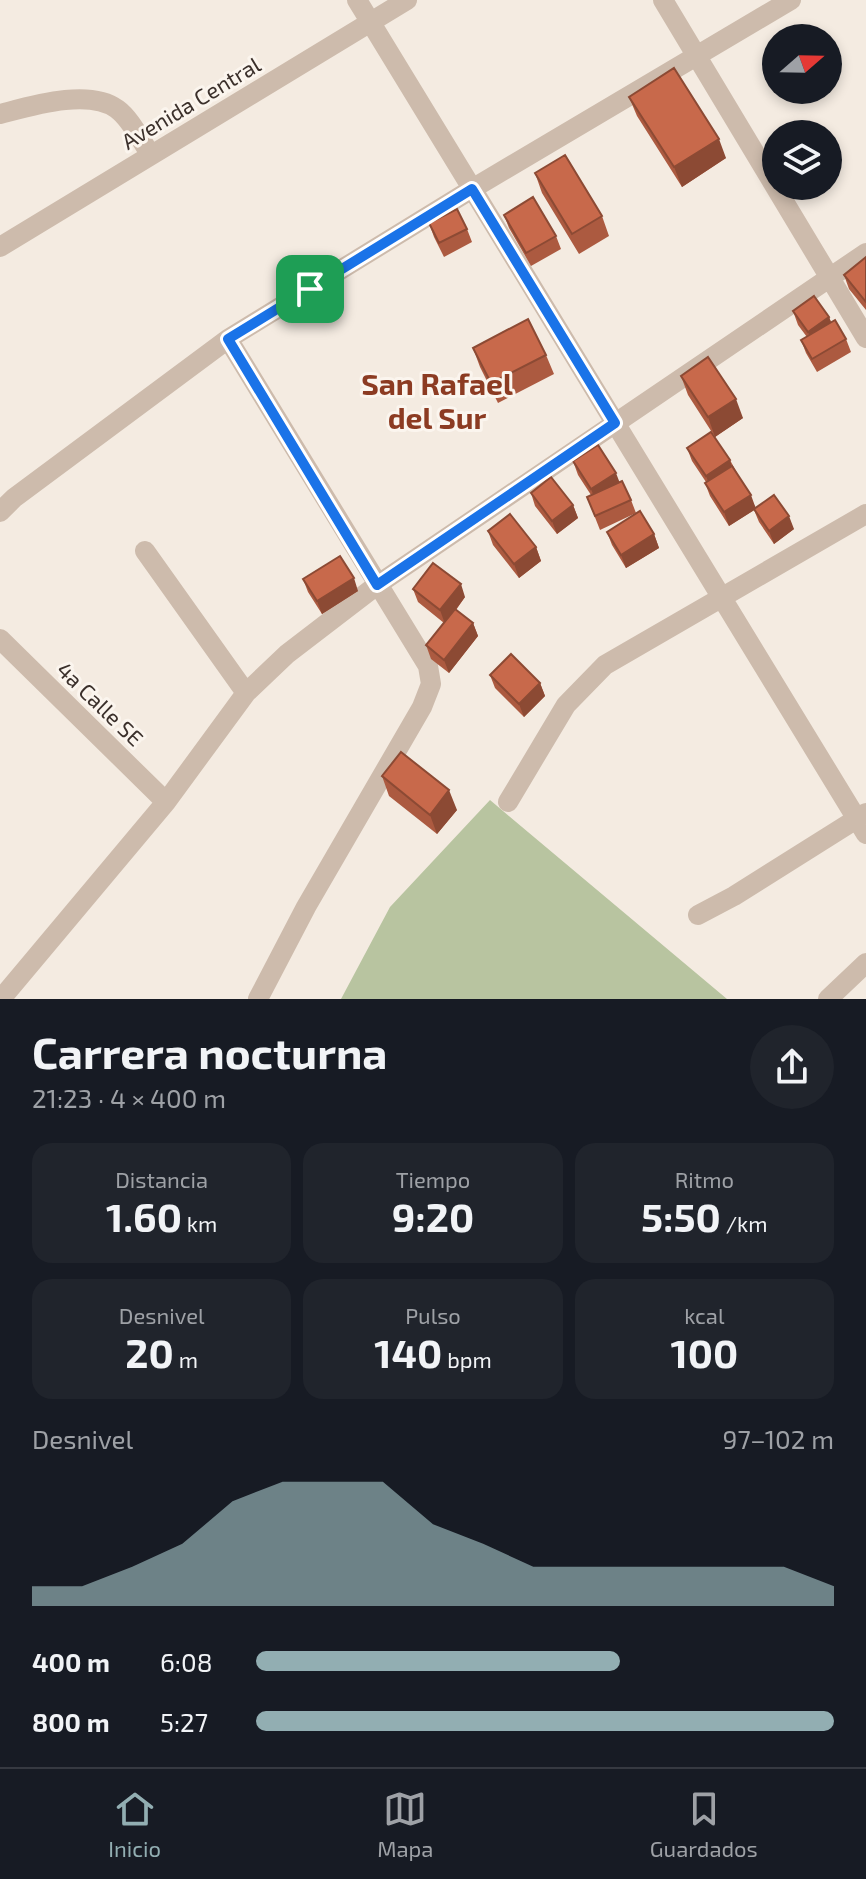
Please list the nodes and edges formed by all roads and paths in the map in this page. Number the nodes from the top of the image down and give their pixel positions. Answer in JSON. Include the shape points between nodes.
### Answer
{"nodes":[{"id":1,"x":357,"y":0,"type":"edge"},
{"id":2,"x":407,"y":0,"type":"edge"},
{"id":3,"x":663,"y":0,"type":"edge"},
{"id":4,"x":791,"y":0,"type":"edge"},
{"id":5,"x":370,"y":21,"type":"junction"},
{"id":6,"x":696,"y":55,"type":"junction"},
{"id":7,"x":0,"y":114,"type":"edge"},
{"id":8,"x":151,"y":155,"type":"junction"},
{"id":9,"x":472,"y":189,"type":"junction"},
{"id":10,"x":0,"y":247,"type":"edge"},
{"id":11,"x":866,"y":253,"type":"edge"},
{"id":12,"x":830,"y":278,"type":"junction"},
{"id":13,"x":866,"y":338,"type":"edge"},
{"id":14,"x":228,"y":339,"type":"junction"},
{"id":15,"x":615,"y":423,"type":"junction"},
{"id":16,"x":0,"y":512,"type":"edge"},
{"id":17,"x":866,"y":514,"type":"edge"},
{"id":18,"x":145,"y":551,"type":"dead end"},
{"id":19,"x":377,"y":585,"type":"junction"},
{"id":20,"x":721,"y":597,"type":"junction"},
{"id":21,"x":0,"y":639,"type":"edge"},
{"id":22,"x":246,"y":693,"type":"junction"},
{"id":23,"x":166,"y":802,"type":"junction"},
{"id":24,"x":508,"y":802,"type":"dead end"},
{"id":25,"x":863,"y":822,"type":"edge"},
{"id":26,"x":698,"y":915,"type":"dead end"},
{"id":27,"x":866,"y":963,"type":"edge"},
{"id":28,"x":1,"y":999,"type":"edge"},
{"id":29,"x":258,"y":999,"type":"edge"},
{"id":30,"x":828,"y":999,"type":"edge"}],
"edges":[{"from":1,"to":5,"type":"street"},
{"from":2,"to":5,"type":"street","name":"Avenida Central"},
{"from":3,"to":6,"type":"street"},
{"from":4,"to":6,"type":"street"},
{"from":5,"to":8,"type":"street","name":"Avenida Central"},
{"from":5,"to":9,"type":"street"},
{"from":6,"to":9,"type":"street"},
{"from":6,"to":12,"type":"street"},
{"from":7,"to":8,"type":"street","via":[[64,99],[105,103],[119,110]]},
{"from":8,"to":10,"type":"street","name":"Avenida Central"},
{"from":9,"to":14,"type":"street"},
{"from":9,"to":15,"type":"street"},
{"from":11,"to":12,"type":"street"},
{"from":12,"to":13,"type":"street"},
{"from":12,"to":15,"type":"street"},
{"from":14,"to":16,"type":"street"},
{"from":14,"to":19,"type":"street"},
{"from":15,"to":19,"type":"street"},
{"from":15,"to":20,"type":"street"},
{"from":17,"to":20,"type":"street"},
{"from":18,"to":22,"type":"street"},
{"from":19,"to":22,"type":"street","via":[[287,654]]},
{"from":19,"to":29,"type":"street","via":[[428,666],[431,684]]},
{"from":20,"to":24,"type":"street","via":[[605,665],[566,705]]},
{"from":20,"to":25,"type":"street"},
{"from":21,"to":23,"type":"street","name":"4a Calle SE"},
{"from":22,"to":23,"type":"street"},
{"from":23,"to":28,"type":"street"},
{"from":25,"to":26,"type":"street"},
{"from":27,"to":30,"type":"street"}]}
